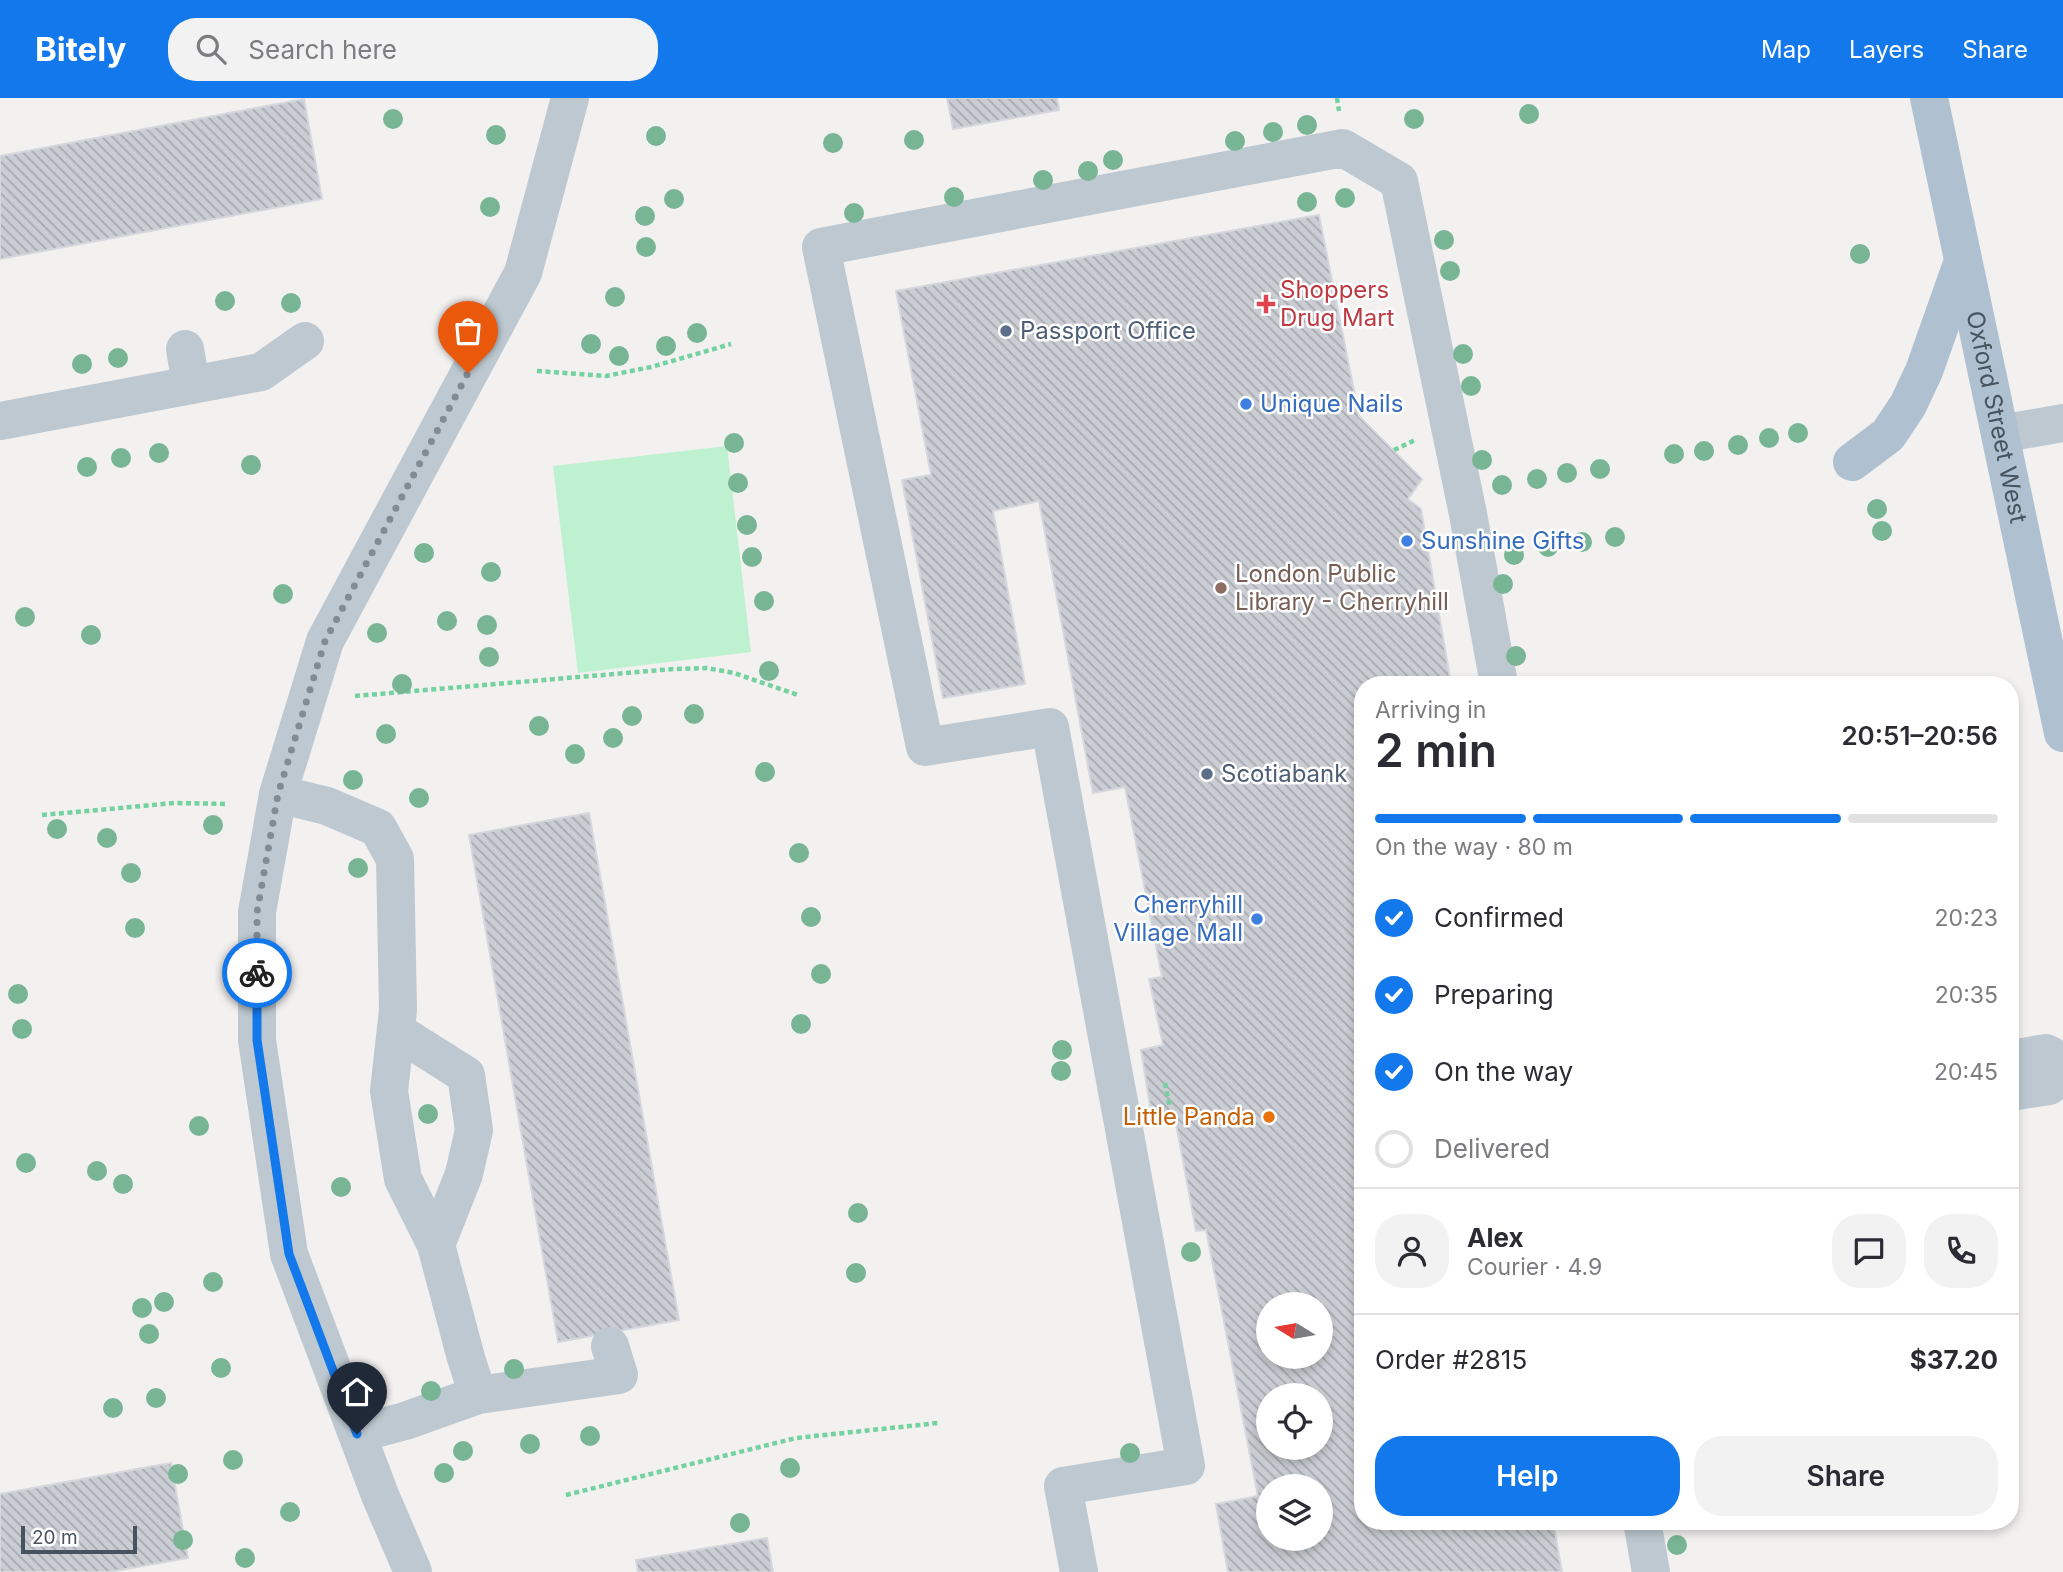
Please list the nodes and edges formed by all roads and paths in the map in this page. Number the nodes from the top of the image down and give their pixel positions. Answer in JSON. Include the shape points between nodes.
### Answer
{"nodes":[{"id":1,"x":570,"y":98,"type":"edge"},
{"id":2,"x":1929,"y":98,"type":"edge"},
{"id":3,"x":1963,"y":261,"type":"junction"},
{"id":4,"x":305,"y":341,"type":"dead end"},
{"id":5,"x":731,"y":344,"type":"dead end"},
{"id":6,"x":537,"y":371,"type":"dead end"},
{"id":7,"x":19,"y":406,"type":"edge"},
{"id":8,"x":2063,"y":422,"type":"edge"},
{"id":9,"x":2000,"y":433,"type":"junction"},
{"id":10,"x":1852,"y":462,"type":"dead end"},
{"id":11,"x":1498,"y":676,"type":"edge"},
{"id":12,"x":798,"y":695,"type":"dead end"},
{"id":13,"x":355,"y":696,"type":"dead end"},
{"id":14,"x":2063,"y":733,"type":"edge"},
{"id":15,"x":278,"y":794,"type":"junction"},
{"id":16,"x":228,"y":804,"type":"dead end"},
{"id":17,"x":41,"y":815,"type":"dead end"},
{"id":18,"x":396,"y":1031,"type":"junction"},
{"id":19,"x":2019,"y":1058,"type":"edge"},
{"id":20,"x":2063,"y":1062,"type":"edge"},
{"id":21,"x":2063,"y":1071,"type":"edge"},
{"id":22,"x":1165,"y":1083,"type":"dead end"},
{"id":23,"x":2019,"y":1090,"type":"edge"},
{"id":24,"x":1170,"y":1108,"type":"dead end"},
{"id":25,"x":436,"y":1245,"type":"junction"},
{"id":26,"x":610,"y":1346,"type":"dead end"},
{"id":27,"x":478,"y":1395,"type":"junction"},
{"id":28,"x":938,"y":1423,"type":"dead end"},
{"id":29,"x":357,"y":1434,"type":"junction"},
{"id":30,"x":566,"y":1495,"type":"dead end"},
{"id":31,"x":1644,"y":1530,"type":"edge"},
{"id":32,"x":413,"y":1572,"type":"edge"},
{"id":33,"x":1079,"y":1572,"type":"edge"},
{"id":34,"x":1651,"y":1572,"type":"edge"}],
"edges":[{"from":1,"to":15,"type":"street","via":[[523,274],[325,641]]},
{"from":2,"to":3,"type":"main road","name":"Oxford Street West"},
{"from":3,"to":9,"type":"main road","name":"Oxford Street West"},
{"from":3,"to":10,"type":"main road","via":[[1908,405],[1888,435]]},
{"from":4,"to":7,"type":"street","via":[[261,372],[188,367]]},
{"from":5,"to":6,"type":"path","via":[[606,376]]},
{"from":8,"to":9,"type":"street"},
{"from":9,"to":14,"type":"main road","name":"Oxford Street West"},
{"from":11,"to":33,"type":"street","via":[[1399,181],[1343,148],[821,247],[925,747],[1050,727],[1186,1466],[1063,1486]]},
{"from":12,"to":13,"type":"path","via":[[707,668]]},
{"from":15,"to":18,"type":"street","via":[[327,806],[377,828],[395,859]]},
{"from":15,"to":29,"type":"street","via":[[257,912],[257,1040],[289,1254]]},
{"from":16,"to":17,"type":"path","via":[[175,803]]},
{"from":18,"to":25,"type":"street","via":[[389,1091],[403,1179]]},
{"from":18,"to":25,"type":"street","via":[[466,1075],[474,1130],[464,1174]]},
{"from":19,"to":20,"type":"street","via":[[2046,1053]]},
{"from":21,"to":23,"type":"street","via":[[2049,1086]]},
{"from":22,"to":24,"type":"path"},
{"from":25,"to":27,"type":"street"},
{"from":26,"to":27,"type":"street","via":[[619,1375]]},
{"from":27,"to":29,"type":"street"},
{"from":28,"to":30,"type":"path","via":[[796,1438]]},
{"from":29,"to":32,"type":"street"},
{"from":31,"to":34,"type":"street"}]}
